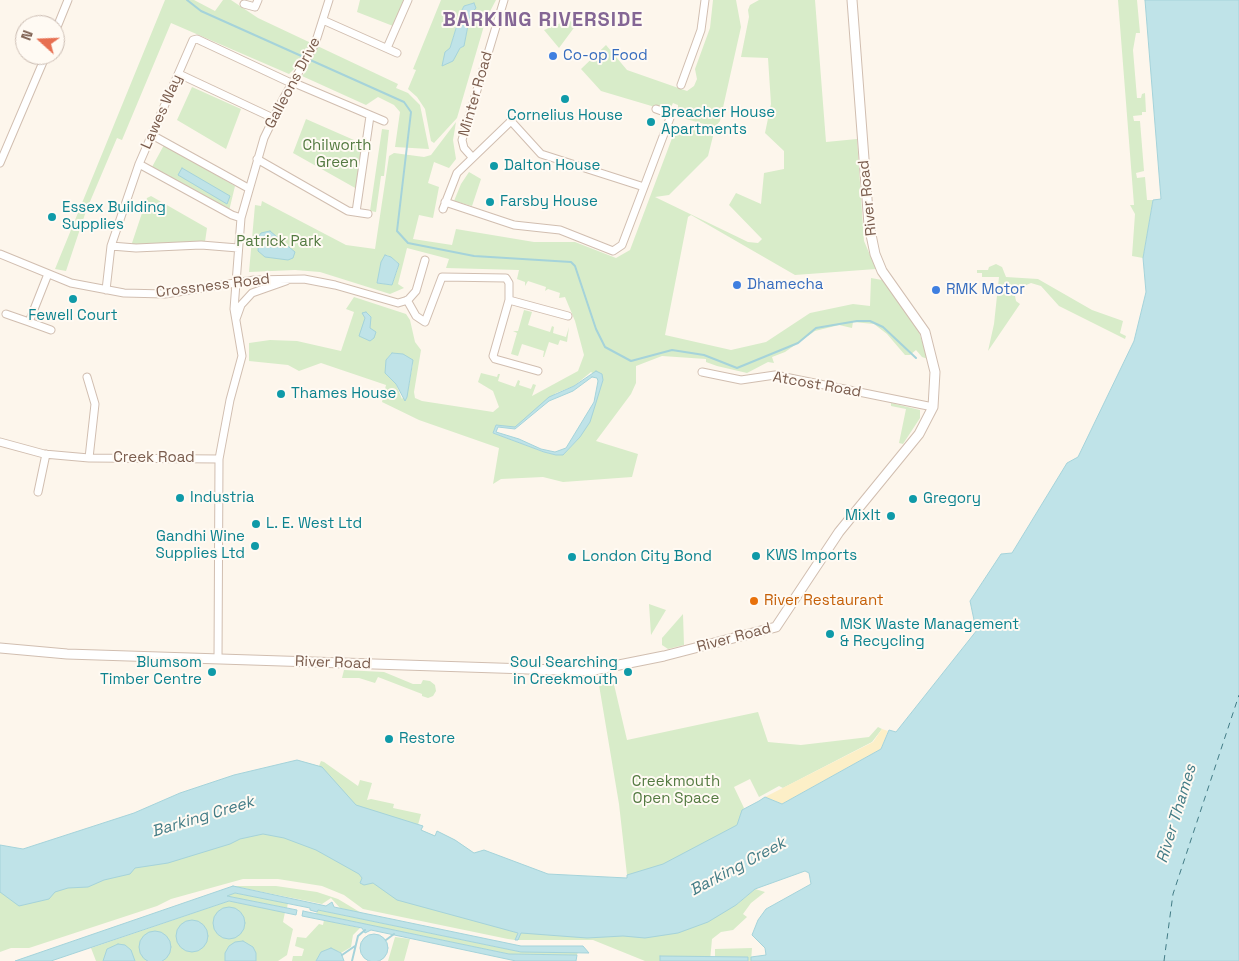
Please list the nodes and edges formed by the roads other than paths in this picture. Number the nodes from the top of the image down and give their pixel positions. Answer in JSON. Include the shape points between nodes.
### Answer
{"nodes":[{"id":1,"x":68,"y":0,"type":"edge"},
{"id":2,"x":258,"y":0,"type":"edge"},
{"id":3,"x":329,"y":0,"type":"edge"},
{"id":4,"x":408,"y":0,"type":"edge"},
{"id":5,"x":504,"y":0,"type":"edge"},
{"id":6,"x":705,"y":0,"type":"edge"},
{"id":7,"x":852,"y":0,"type":"edge"},
{"id":8,"x":244,"y":4,"type":"dead end"},
{"id":9,"x":62,"y":15,"type":"edge"},
{"id":10,"x":324,"y":21,"type":"junction"},
{"id":11,"x":387,"y":48,"type":"junction"},
{"id":12,"x":397,"y":53,"type":"dead end"},
{"id":13,"x":42,"y":65,"type":"edge"},
{"id":14,"x":179,"y":74,"type":"junction"},
{"id":15,"x":292,"y":83,"type":"junction"},
{"id":16,"x":681,"y":85,"type":"dead end"},
{"id":17,"x":656,"y":109,"type":"dead end"},
{"id":18,"x":370,"y":116,"type":"junction"},
{"id":19,"x":273,"y":118,"type":"junction"},
{"id":20,"x":384,"y":121,"type":"dead end"},
{"id":21,"x":152,"y":135,"type":"junction"},
{"id":22,"x":472,"y":157,"type":"junction"},
{"id":23,"x":257,"y":159,"type":"junction"},
{"id":24,"x":0,"y":163,"type":"edge"},
{"id":25,"x":139,"y":164,"type":"junction"},
{"id":26,"x":644,"y":187,"type":"junction"},
{"id":27,"x":248,"y":188,"type":"junction"},
{"id":28,"x":356,"y":212,"type":"junction"},
{"id":29,"x":368,"y":214,"type":"dead end"},
{"id":30,"x":242,"y":218,"type":"junction"},
{"id":31,"x":112,"y":246,"type":"junction"},
{"id":32,"x":238,"y":248,"type":"junction"},
{"id":33,"x":0,"y":254,"type":"edge"},
{"id":34,"x":425,"y":260,"type":"dead end"},
{"id":35,"x":48,"y":274,"type":"junction"},
{"id":36,"x":293,"y":278,"type":"junction"},
{"id":37,"x":237,"y":284,"type":"junction"},
{"id":38,"x":106,"y":290,"type":"junction"},
{"id":39,"x":407,"y":300,"type":"junction"},
{"id":40,"x":509,"y":300,"type":"junction"},
{"id":41,"x":6,"y":314,"type":"dead end"},
{"id":42,"x":568,"y":316,"type":"dead end"},
{"id":43,"x":236,"y":320,"type":"junction"},
{"id":44,"x":29,"y":322,"type":"junction"},
{"id":45,"x":51,"y":330,"type":"dead end"},
{"id":46,"x":538,"y":371,"type":"dead end"},
{"id":47,"x":702,"y":372,"type":"dead end"},
{"id":48,"x":87,"y":377,"type":"dead end"},
{"id":49,"x":932,"y":407,"type":"junction"},
{"id":50,"x":0,"y":442,"type":"edge"},
{"id":51,"x":46,"y":454,"type":"junction"},
{"id":52,"x":89,"y":458,"type":"junction"},
{"id":53,"x":219,"y":459,"type":"junction"},
{"id":54,"x":38,"y":492,"type":"dead end"},
{"id":55,"x":0,"y":648,"type":"edge"},
{"id":56,"x":218,"y":658,"type":"junction"}],
"edges":[{"from":1,"to":9,"type":"street"},
{"from":2,"to":8,"type":"street","via":[[255,8]]},
{"from":3,"to":10,"type":"street","name":"Galleons Drive"},
{"from":4,"to":11,"type":"street"},
{"from":5,"to":22,"type":"street","name":"Minter Road","via":[[462,140]]},
{"from":6,"to":16,"type":"street","via":[[701,30]]},
{"from":7,"to":49,"type":"street","name":"River Road","via":[[869,225],[882,271],[925,332],[935,372]]},
{"from":10,"to":11,"type":"street"},
{"from":10,"to":15,"type":"street","name":"Galleons Drive","via":[[316,44]]},
{"from":11,"to":12,"type":"street"},
{"from":13,"to":24,"type":"street"},
{"from":14,"to":15,"type":"street","name":"Lawes Way","via":[[193,40],[197,38]]},
{"from":14,"to":19,"type":"street"},
{"from":14,"to":21,"type":"street","name":"Lawes Way"},
{"from":15,"to":18,"type":"street"},
{"from":15,"to":19,"type":"street","name":"Galleons Drive"},
{"from":17,"to":26,"type":"street","via":[[667,113],[670,118]]},
{"from":18,"to":20,"type":"street"},
{"from":18,"to":28,"type":"street"},
{"from":19,"to":23,"type":"street","name":"Galleons Drive"},
{"from":21,"to":25,"type":"street","name":"Lawes Way"},
{"from":21,"to":27,"type":"street"},
{"from":22,"to":26,"type":"street","via":[[511,121],[541,154]]},
{"from":22,"to":26,"type":"street","via":[[454,178],[444,205],[514,225],[560,230],[613,251],[622,245]]},
{"from":23,"to":27,"type":"street","name":"Galleons Drive"},
{"from":23,"to":28,"type":"street","via":[[348,211]]},
{"from":25,"to":30,"type":"street"},
{"from":25,"to":31,"type":"street","name":"Lawes Way"},
{"from":27,"to":30,"type":"street","name":"Galleons Drive"},
{"from":28,"to":29,"type":"street"},
{"from":30,"to":32,"type":"street","name":"Galleons Drive"},
{"from":31,"to":32,"type":"street"},
{"from":31,"to":38,"type":"street","name":"Lawes Way"},
{"from":32,"to":37,"type":"street","name":"Galleons Drive"},
{"from":33,"to":35,"type":"street","name":"Crossness Road"},
{"from":34,"to":39,"type":"street","via":[[416,291]]},
{"from":35,"to":38,"type":"street","name":"Crossness Road"},
{"from":35,"to":44,"type":"street"},
{"from":36,"to":37,"type":"street","name":"Crossness Road"},
{"from":36,"to":39,"type":"street","name":"Crossness Road","via":[[325,282],[392,303]]},
{"from":36,"to":43,"type":"street","via":[[252,293],[241,304]]},
{"from":37,"to":38,"type":"street","name":"Crossness Road","via":[[165,294]]},
{"from":37,"to":43,"type":"street","name":"Galleons Drive"},
{"from":39,"to":40,"type":"street","via":[[416,316],[426,322],[442,277],[506,278],[510,283]]},
{"from":40,"to":42,"type":"street","via":[[559,310]]},
{"from":40,"to":46,"type":"street","via":[[493,356]]},
{"from":41,"to":44,"type":"street"},
{"from":43,"to":53,"type":"street","name":"Galleons Drive","via":[[243,354]]},
{"from":44,"to":45,"type":"street"},
{"from":47,"to":49,"type":"street","name":"Atcost Road","via":[[741,380],[775,375]]},
{"from":48,"to":52,"type":"street","via":[[95,404]]},
{"from":49,"to":56,"type":"street","name":"River Road","via":[[919,434],[839,532],[782,620],[771,630],[589,671]]},
{"from":50,"to":51,"type":"street","name":"Creek Road"},
{"from":51,"to":52,"type":"street","name":"Creek Road"},
{"from":51,"to":54,"type":"street"},
{"from":52,"to":53,"type":"street","name":"Creek Road"},
{"from":53,"to":56,"type":"street","name":"Galleons Drive"},
{"from":55,"to":56,"type":"street","name":"River Road","via":[[67,654]]}]}
